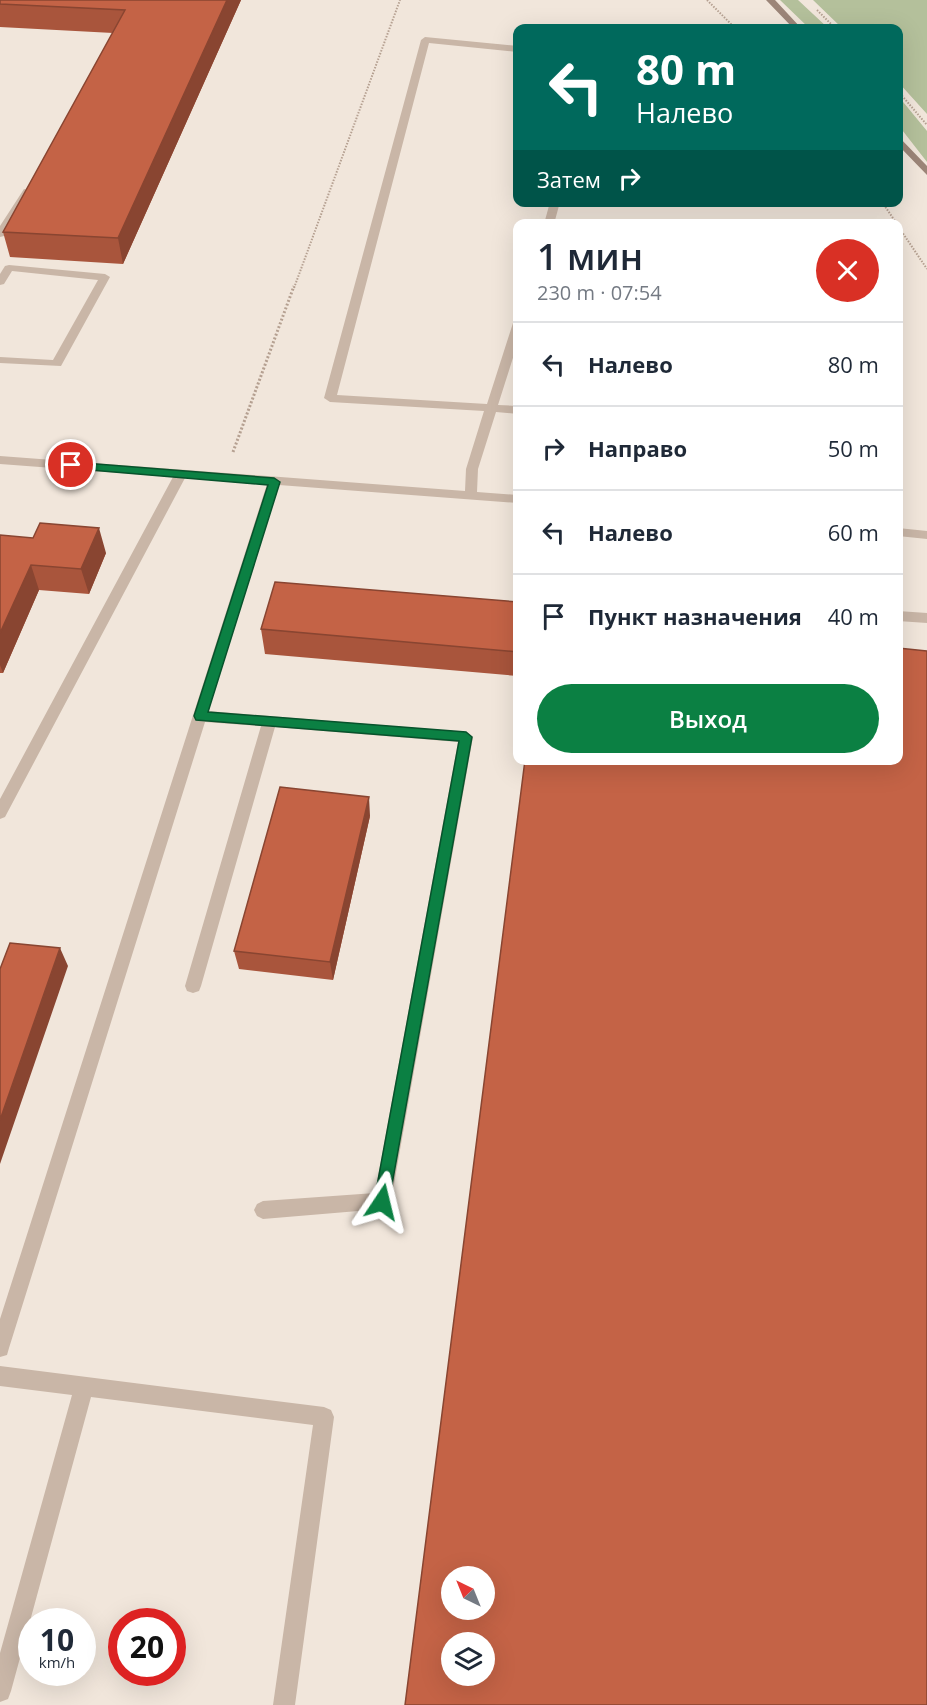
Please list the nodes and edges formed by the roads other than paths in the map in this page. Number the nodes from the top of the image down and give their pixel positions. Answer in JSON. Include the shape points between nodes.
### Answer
{"nodes":[{"id":1,"x":770,"y":0,"type":"edge"},
{"id":2,"x":793,"y":24,"type":"edge"},
{"id":3,"x":513,"y":49,"type":"edge"},
{"id":4,"x":903,"y":145,"type":"edge"},
{"id":5,"x":927,"y":172,"type":"edge"},
{"id":6,"x":30,"y":186,"type":"edge"},
{"id":7,"x":0,"y":234,"type":"edge"},
{"id":8,"x":0,"y":260,"type":"edge"},
{"id":9,"x":9,"y":268,"type":"junction"},
{"id":10,"x":0,"y":282,"type":"edge"},
{"id":11,"x":513,"y":339,"type":"edge"},
{"id":12,"x":0,"y":360,"type":"edge"},
{"id":13,"x":491,"y":408,"type":"junction"},
{"id":14,"x":513,"y":410,"type":"edge"},
{"id":15,"x":0,"y":460,"type":"edge"},
{"id":16,"x":181,"y":474,"type":"junction"},
{"id":17,"x":274,"y":482,"type":"junction"},
{"id":18,"x":471,"y":494,"type":"junction"},
{"id":19,"x":513,"y":498,"type":"edge"},
{"id":20,"x":903,"y":532,"type":"edge"},
{"id":21,"x":927,"y":534,"type":"edge"},
{"id":22,"x":903,"y":616,"type":"edge"},
{"id":23,"x":927,"y":618,"type":"edge"},
{"id":24,"x":200,"y":716,"type":"junction"},
{"id":25,"x":269,"y":722,"type":"junction"},
{"id":26,"x":0,"y":813,"type":"edge"},
{"id":27,"x":193,"y":986,"type":"dead end"},
{"id":28,"x":263,"y":1210,"type":"dead end"},
{"id":29,"x":0,"y":1348,"type":"edge"},
{"id":30,"x":0,"y":1376,"type":"edge"},
{"id":31,"x":84,"y":1388,"type":"junction"},
{"id":32,"x":0,"y":1691,"type":"edge"},
{"id":33,"x":284,"y":1705,"type":"edge"}],
"edges":[{"from":1,"to":2,"type":"main road"},
{"from":3,"to":13,"type":"lane","via":[[425,40],[330,398]]},
{"from":4,"to":5,"type":"main road"},
{"from":6,"to":7,"type":"lane"},
{"from":8,"to":9,"type":"lane"},
{"from":9,"to":10,"type":"lane"},
{"from":9,"to":12,"type":"lane","via":[[105,277],[57,364]]},
{"from":11,"to":13,"type":"lane"},
{"from":13,"to":14,"type":"lane"},
{"from":13,"to":18,"type":"lane","via":[[472,468]]},
{"from":15,"to":16,"type":"lane"},
{"from":16,"to":17,"type":"lane"},
{"from":16,"to":26,"type":"lane"},
{"from":17,"to":18,"type":"lane"},
{"from":17,"to":24,"type":"lane"},
{"from":18,"to":19,"type":"lane"},
{"from":20,"to":21,"type":"lane"},
{"from":22,"to":23,"type":"lane"},
{"from":24,"to":25,"type":"lane"},
{"from":24,"to":29,"type":"lane"},
{"from":25,"to":27,"type":"lane"},
{"from":25,"to":28,"type":"lane","via":[[466,737],[382,1202]]},
{"from":30,"to":31,"type":"lane"},
{"from":31,"to":32,"type":"lane"},
{"from":31,"to":33,"type":"lane","via":[[324,1417]]}]}
